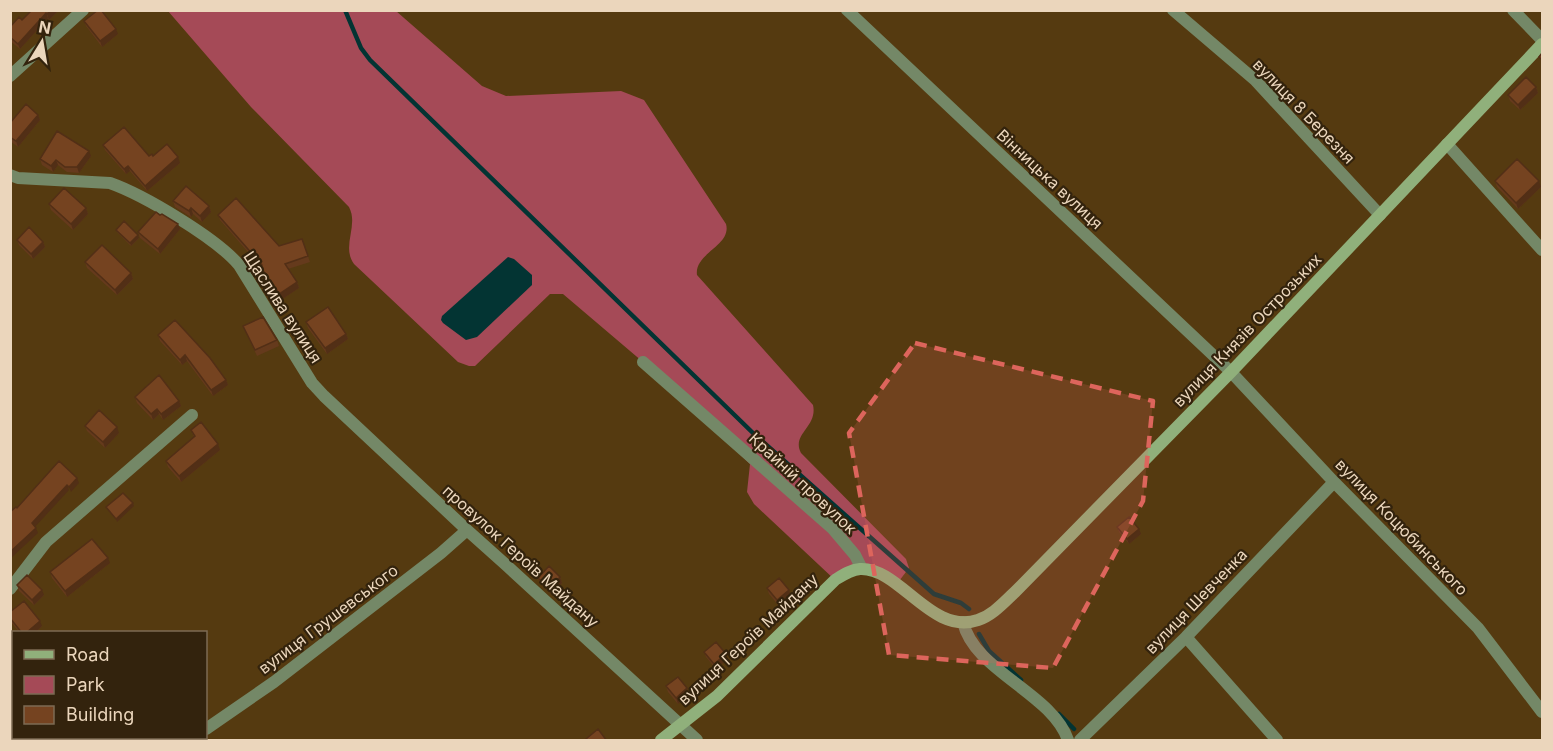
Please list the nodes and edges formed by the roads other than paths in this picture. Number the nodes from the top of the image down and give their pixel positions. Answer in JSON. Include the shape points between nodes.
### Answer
{"nodes":[{"id":1,"x":83,"y":10,"type":"edge"},
{"id":2,"x":847,"y":10,"type":"edge"},
{"id":3,"x":1173,"y":10,"type":"edge"},
{"id":4,"x":1514,"y":10,"type":"edge"},
{"id":5,"x":1542,"y":42,"type":"edge"},
{"id":6,"x":10,"y":76,"type":"edge"},
{"id":7,"x":1447,"y":144,"type":"junction"},
{"id":8,"x":10,"y":175,"type":"edge"},
{"id":9,"x":1380,"y":215,"type":"junction"},
{"id":10,"x":1542,"y":250,"type":"edge"},
{"id":11,"x":643,"y":362,"type":"dead end"},
{"id":12,"x":1231,"y":372,"type":"junction"},
{"id":13,"x":324,"y":396,"type":"joint"},
{"id":14,"x":192,"y":416,"type":"dead end"},
{"id":15,"x":1334,"y":482,"type":"junction"},
{"id":16,"x":467,"y":530,"type":"junction"},
{"id":17,"x":862,"y":569,"type":"junction"},
{"id":18,"x":10,"y":589,"type":"edge"},
{"id":19,"x":963,"y":622,"type":"junction"},
{"id":20,"x":1186,"y":638,"type":"junction"},
{"id":21,"x":1542,"y":712,"type":"edge"},
{"id":22,"x":681,"y":725,"type":"junction"},
{"id":23,"x":207,"y":728,"type":"edge"},
{"id":24,"x":661,"y":741,"type":"edge"},
{"id":25,"x":696,"y":741,"type":"edge"},
{"id":26,"x":1068,"y":741,"type":"edge"},
{"id":27,"x":1080,"y":741,"type":"edge"},
{"id":28,"x":1277,"y":741,"type":"edge"}],
"edges":[{"from":1,"to":6,"type":"street"},
{"from":2,"to":12,"type":"street","name":"Вінницька вулиця"},
{"from":3,"to":9,"type":"street","name":"вулиця 8 Березня","via":[[1255,80]]},
{"from":4,"to":5,"type":"street"},
{"from":5,"to":7,"type":"street","name":"вулиця Князів Острозьких"},
{"from":7,"to":9,"type":"street","name":"вулиця Князів Острозьких"},
{"from":7,"to":10,"type":"street"},
{"from":8,"to":13,"type":"street","name":"Щаслива вулиця","via":[[110,183],[171,215],[223,249],[239,265]]},
{"from":9,"to":12,"type":"street","name":"вулиця Князів Острозьких"},
{"from":11,"to":17,"type":"street","name":"Крайній провулок","via":[[833,530]]},
{"from":12,"to":15,"type":"street","name":"вулиця Коцюбинського"},
{"from":12,"to":19,"type":"street","name":"вулиця Князів Острозьких","via":[[1007,600],[984,617]]},
{"from":13,"to":16,"type":"street","name":"провулок Героїв Майдану"},
{"from":14,"to":18,"type":"street","via":[[46,542]]},
{"from":15,"to":20,"type":"street","name":"вулиця Шевченка"},
{"from":15,"to":21,"type":"street","name":"вулиця Коцюбинського","via":[[1478,628]]},
{"from":16,"to":22,"type":"street","name":"провулок Героїв Майдану"},
{"from":16,"to":23,"type":"street","name":"вулиця Грушевського","via":[[274,682]]},
{"from":17,"to":19,"type":"street","via":[[889,580],[942,617]]},
{"from":17,"to":22,"type":"street","name":"вулиця Героїв Майдану","via":[[835,580],[717,696]]},
{"from":19,"to":26,"type":"street","via":[[971,643],[1059,723]]},
{"from":20,"to":27,"type":"street","name":"вулиця Шевченка"},
{"from":20,"to":28,"type":"street"},
{"from":22,"to":24,"type":"street","name":"вулиця Героїв Майдану"},
{"from":22,"to":25,"type":"street","name":"провулок Героїв Майдану"}]}
